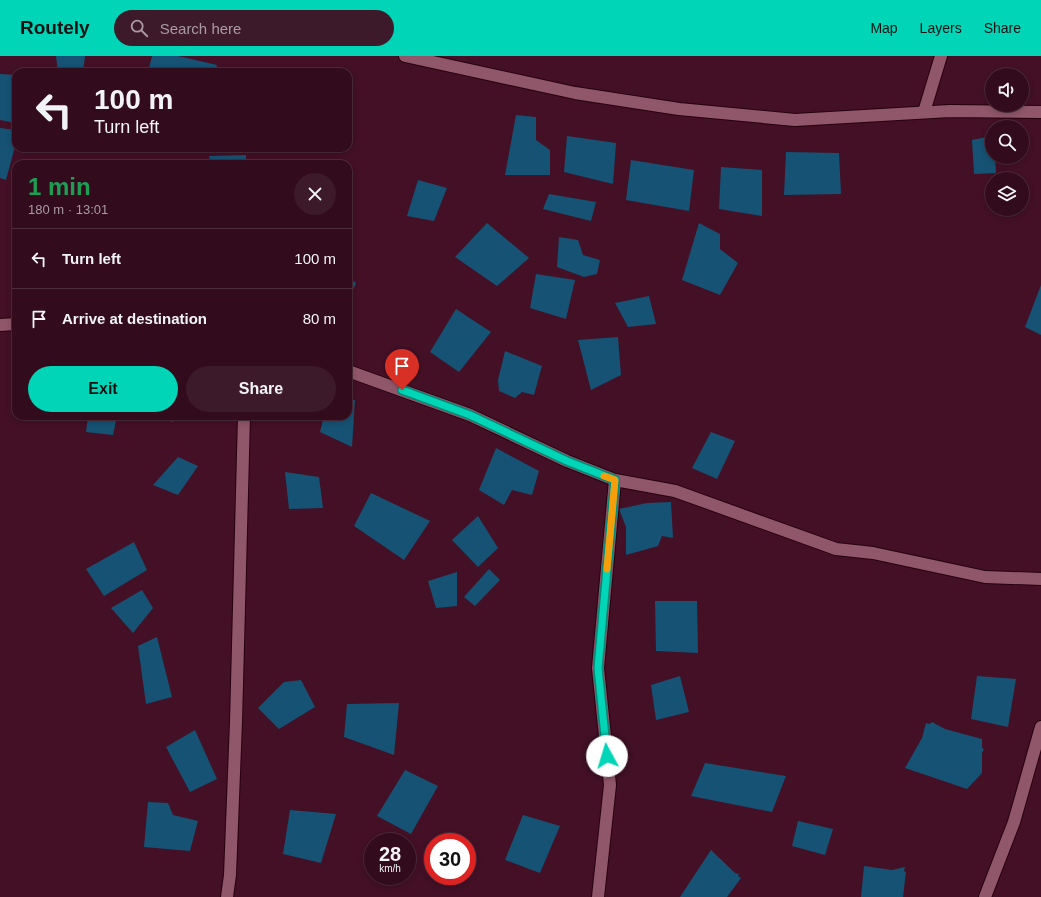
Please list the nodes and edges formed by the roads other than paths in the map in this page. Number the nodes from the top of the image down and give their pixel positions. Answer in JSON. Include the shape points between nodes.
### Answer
{"nodes":[{"id":1,"x":405,"y":56,"type":"edge"},
{"id":2,"x":941,"y":56,"type":"edge"},
{"id":3,"x":924,"y":112,"type":"junction"},
{"id":4,"x":1041,"y":112,"type":"edge"},
{"id":5,"x":12,"y":324,"type":"edge"},
{"id":6,"x":0,"y":325,"type":"edge"},
{"id":7,"x":352,"y":372,"type":"edge"},
{"id":8,"x":244,"y":420,"type":"edge"},
{"id":9,"x":615,"y":480,"type":"junction"},
{"id":10,"x":1041,"y":579,"type":"edge"},
{"id":11,"x":1041,"y":727,"type":"edge"},
{"id":12,"x":228,"y":897,"type":"edge"},
{"id":13,"x":598,"y":897,"type":"edge"},
{"id":14,"x":985,"y":897,"type":"edge"}],
"edges":[{"from":1,"to":3,"type":"street","via":[[575,92],[679,109],[795,120]]},
{"from":2,"to":3,"type":"street"},
{"from":3,"to":4,"type":"street"},
{"from":5,"to":6,"type":"street"},
{"from":7,"to":9,"type":"street","via":[[470,415],[567,461]]},
{"from":8,"to":12,"type":"street","via":[[236,722]]},
{"from":9,"to":10,"type":"street","via":[[675,491],[836,549],[873,553],[985,577]]},
{"from":9,"to":13,"type":"street","via":[[598,668],[610,785]]},
{"from":11,"to":14,"type":"street","via":[[1014,822]]}]}
